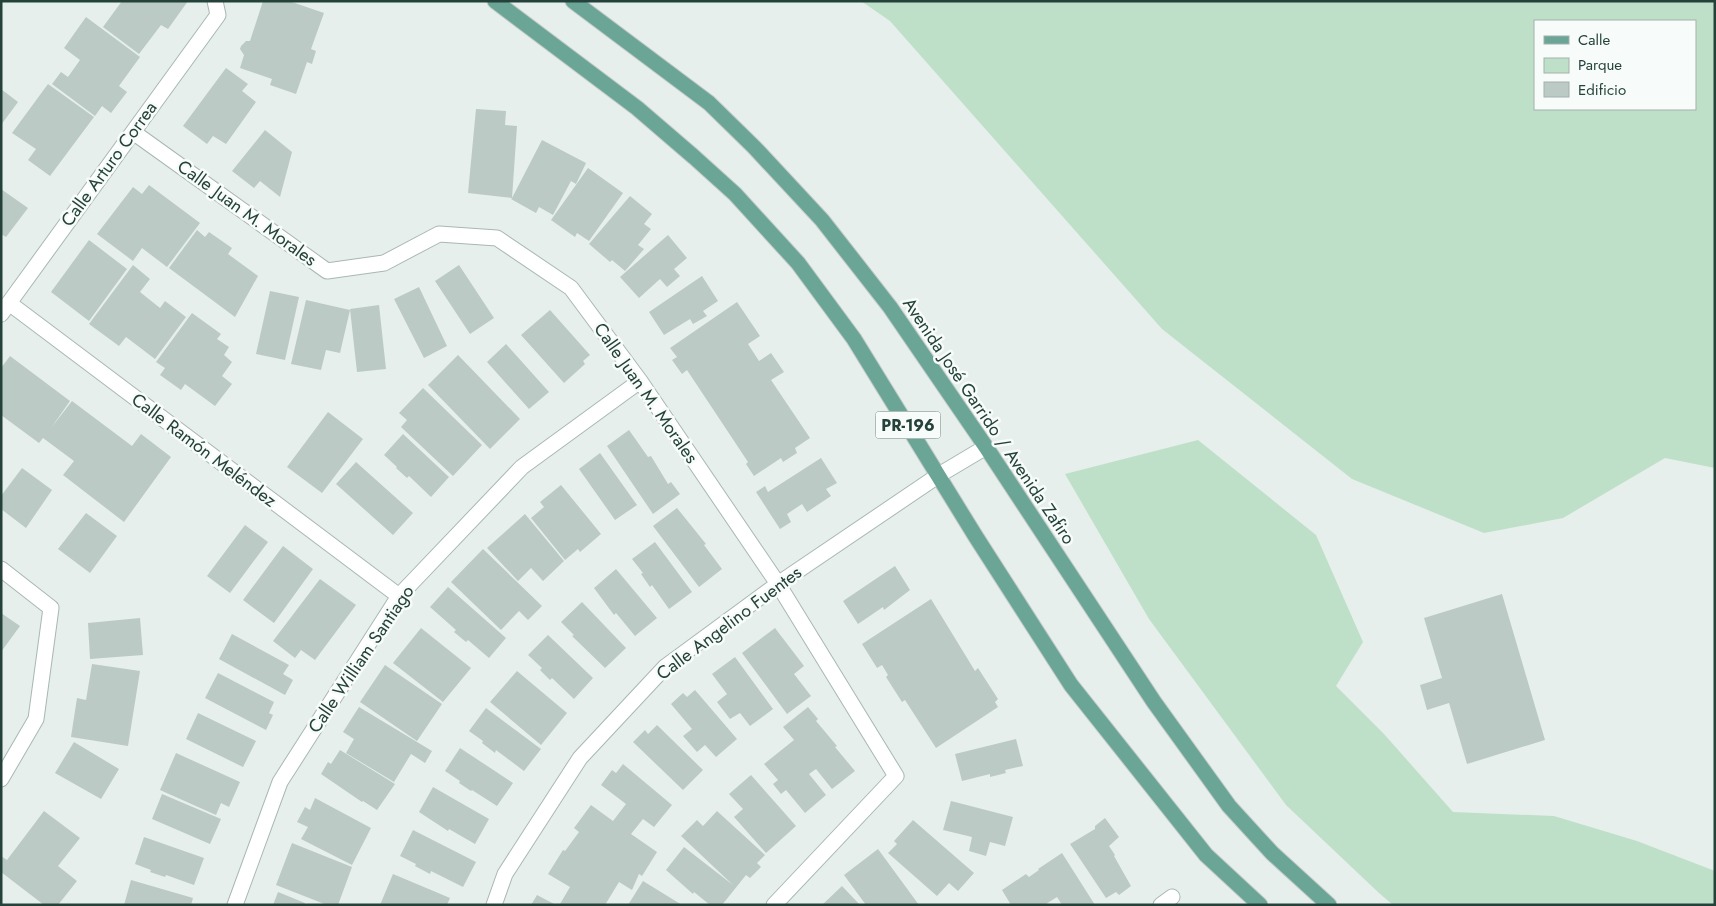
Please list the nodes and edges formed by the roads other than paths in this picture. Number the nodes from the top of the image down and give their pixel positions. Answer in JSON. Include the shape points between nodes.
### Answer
{"nodes":[{"id":1,"x":495,"y":1,"type":"edge"},
{"id":2,"x":573,"y":1,"type":"edge"},
{"id":3,"x":216,"y":8,"type":"edge"},
{"id":4,"x":133,"y":132,"type":"junction"},
{"id":5,"x":5,"y":309,"type":"edge"},
{"id":6,"x":640,"y":381,"type":"junction"},
{"id":7,"x":986,"y":447,"type":"junction"},
{"id":8,"x":939,"y":476,"type":"junction"},
{"id":9,"x":1,"y":569,"type":"edge"},
{"id":10,"x":778,"y":584,"type":"junction"},
{"id":11,"x":399,"y":596,"type":"junction"},
{"id":12,"x":1,"y":779,"type":"edge"},
{"id":13,"x":235,"y":905,"type":"edge"},
{"id":14,"x":494,"y":905,"type":"edge"},
{"id":15,"x":774,"y":905,"type":"edge"},
{"id":16,"x":1260,"y":905,"type":"edge"},
{"id":17,"x":1329,"y":905,"type":"edge"}],
"edges":[{"from":1,"to":8,"type":"main road","number":"PR-196","via":[[637,108],[735,194],[798,263],[854,339]]},
{"from":2,"to":7,"type":"main road","name":"Avenida José Garrido / Avenida Zafiro","number":"PR-196","via":[[709,103],[822,220],[890,307]]},
{"from":3,"to":4,"type":"street","name":"Calle Arturo Correa"},
{"from":4,"to":5,"type":"street","name":"Calle Arturo Correa"},
{"from":4,"to":6,"type":"street","name":"Calle Juan M. Morales","via":[[327,271],[384,263],[440,234],[496,238],[571,288]]},
{"from":5,"to":11,"type":"street","name":"Calle Ramón Meléndez"},
{"from":6,"to":10,"type":"street","name":"Calle Juan M. Morales"},
{"from":6,"to":11,"type":"street","name":"Calle William Santiago","via":[[522,467]]},
{"from":7,"to":8,"type":"street","name":"Calle Angelino Fuentes"},
{"from":7,"to":17,"type":"main road","name":"Avenida José Garrido / Avenida Zafiro","number":"PR-196","via":[[1154,702],[1229,806],[1272,853]]},
{"from":8,"to":10,"type":"street","name":"Calle Angelino Fuentes"},
{"from":8,"to":16,"type":"main road","number":"PR-196","via":[[1071,685],[1206,855]]},
{"from":9,"to":12,"type":"street","via":[[51,608],[36,719]]},
{"from":10,"to":14,"type":"street","name":"Calle Angelino Fuentes","via":[[665,667],[580,758],[505,874]]},
{"from":10,"to":15,"type":"street","name":"Calle Juan M. Morales","via":[[896,776]]},
{"from":11,"to":13,"type":"street","name":"Calle William Santiago","via":[[280,782]]}]}
